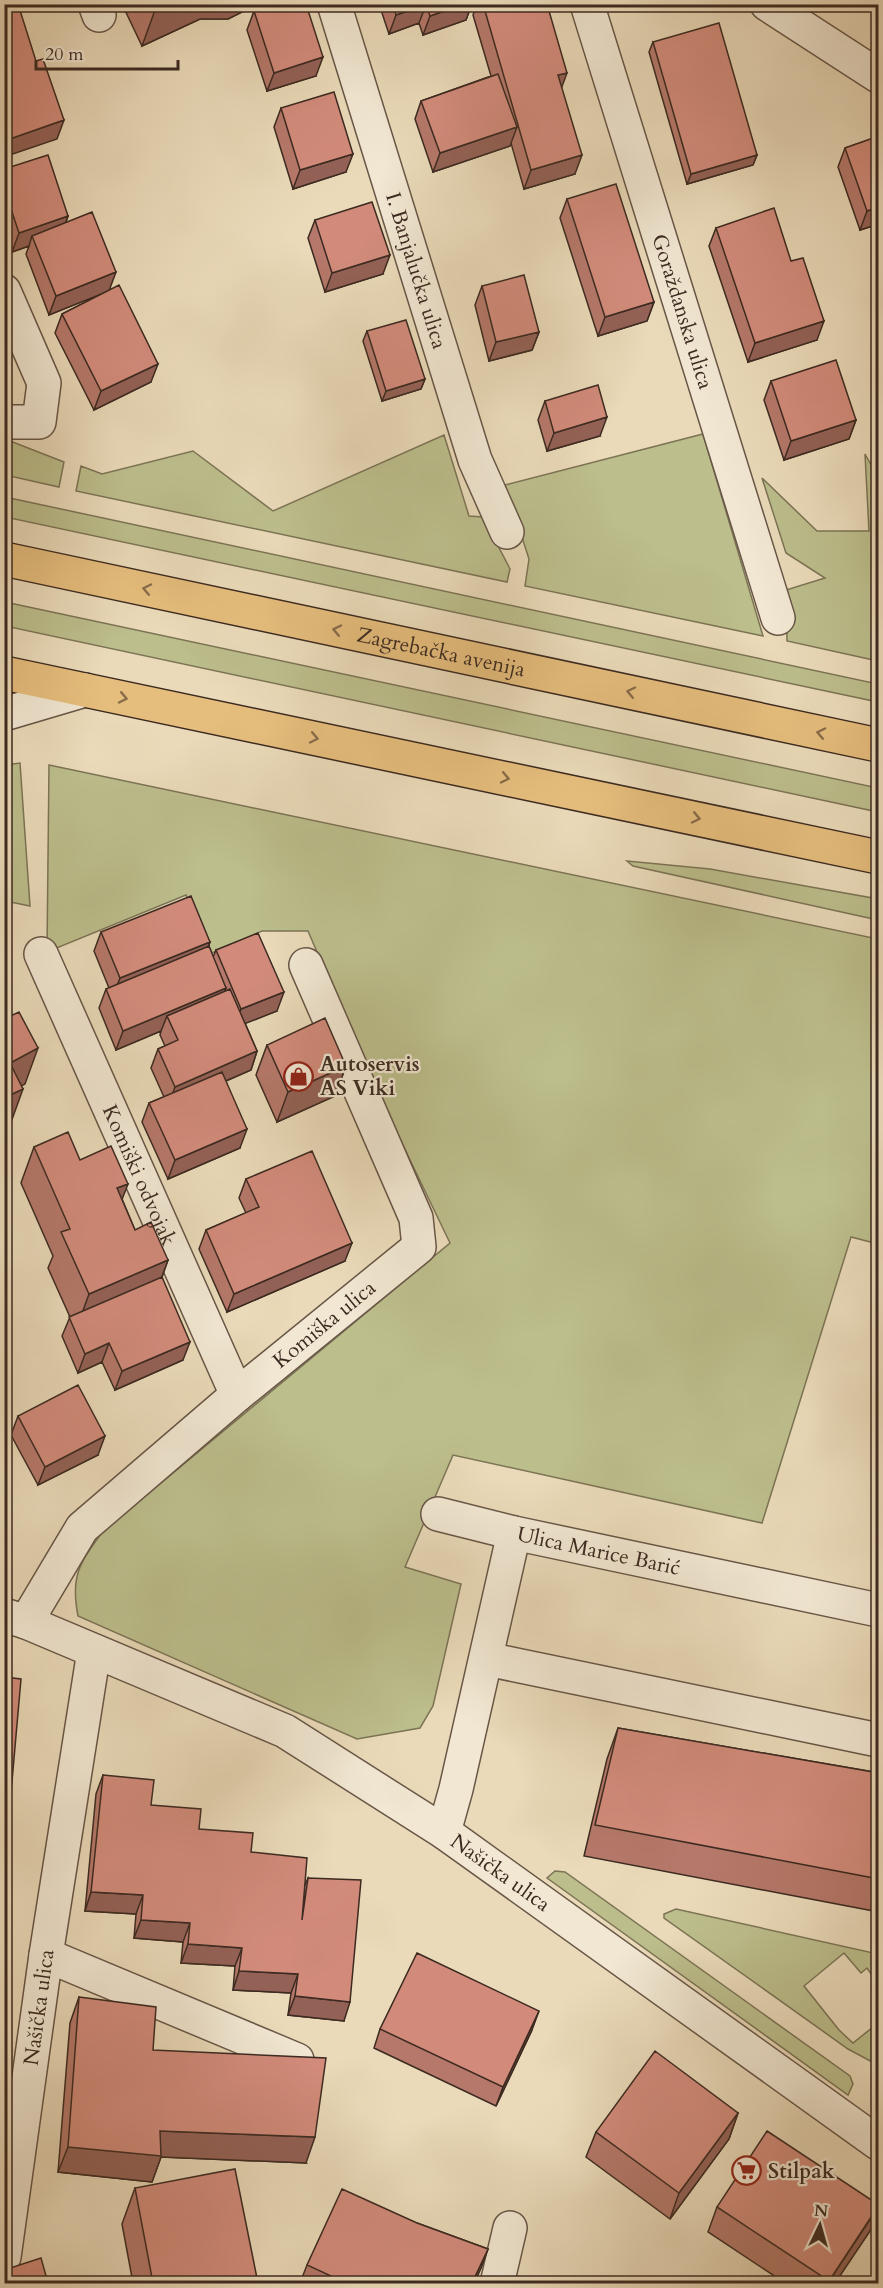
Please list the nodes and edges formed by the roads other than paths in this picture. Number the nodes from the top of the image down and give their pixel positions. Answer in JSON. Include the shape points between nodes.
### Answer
{"nodes":[{"id":1,"x":333,"y":4,"type":"edge"},
{"id":2,"x":587,"y":4,"type":"edge"},
{"id":3,"x":767,"y":4,"type":"edge"},
{"id":4,"x":879,"y":76,"type":"edge"},
{"id":5,"x":4,"y":291,"type":"edge"},
{"id":6,"x":4,"y":422,"type":"edge"},
{"id":7,"x":507,"y":532,"type":"dead end"},
{"id":8,"x":4,"y":558,"type":"edge"},
{"id":9,"x":778,"y":618,"type":"dead end"},
{"id":10,"x":4,"y":673,"type":"edge"},
{"id":11,"x":85,"y":690,"type":"junction"},
{"id":12,"x":4,"y":714,"type":"edge"},
{"id":13,"x":879,"y":745,"type":"edge"},
{"id":14,"x":879,"y":857,"type":"edge"},
{"id":15,"x":41,"y":954,"type":"dead end"},
{"id":16,"x":306,"y":965,"type":"dead end"},
{"id":17,"x":237,"y":1395,"type":"junction"},
{"id":18,"x":438,"y":1514,"type":"dead end"},
{"id":19,"x":514,"y":1533,"type":"junction"},
{"id":20,"x":879,"y":1610,"type":"edge"},
{"id":21,"x":15,"y":1619,"type":"edge"},
{"id":22,"x":94,"y":1651,"type":"junction"},
{"id":23,"x":487,"y":1659,"type":"junction"},
{"id":24,"x":879,"y":1740,"type":"edge"},
{"id":25,"x":444,"y":1832,"type":"junction"},
{"id":26,"x":46,"y":1955,"type":"junction"},
{"id":27,"x":297,"y":2060,"type":"edge"},
{"id":28,"x":879,"y":2143,"type":"edge"},
{"id":29,"x":510,"y":2228,"type":"dead end"},
{"id":30,"x":4,"y":2257,"type":"edge"},
{"id":31,"x":496,"y":2283,"type":"edge"}],
"edges":[{"from":1,"to":7,"type":"street","name":"I. Banjalučka ulica","via":[[475,460]]},
{"from":2,"to":9,"type":"street","name":"Goraždanska ulica"},
{"from":3,"to":4,"type":"street"},
{"from":5,"to":6,"type":"street","via":[[44,383],[39,422]]},
{"from":13,"to":8,"type":"main road","name":"Zagrebačka avenija","one_way":true},
{"from":10,"to":11,"type":"main road"},
{"from":11,"to":12,"type":"street"},
{"from":11,"to":14,"type":"main road","one_way":true},
{"from":15,"to":17,"type":"street","name":"Komiški odvojak"},
{"from":16,"to":17,"type":"street","name":"Komiška ulica","via":[[416,1218],[419,1247]]},
{"from":17,"to":21,"type":"street","name":"Komiška ulica","via":[[82,1528]]},
{"from":18,"to":19,"type":"street"},
{"from":19,"to":20,"type":"street","name":"Ulica Marice Barić"},
{"from":19,"to":23,"type":"street","name":"Ulica Marice Barić"},
{"from":21,"to":22,"type":"street","name":"Našička ulica"},
{"from":22,"to":25,"type":"street","name":"Našička ulica","via":[[285,1731]]},
{"from":22,"to":26,"type":"street","name":"Našička ulica"},
{"from":23,"to":24,"type":"street"},
{"from":23,"to":25,"type":"street","name":"Ulica Marice Barić"},
{"from":25,"to":28,"type":"street","name":"Našička ulica"},
{"from":26,"to":27,"type":"street"},
{"from":26,"to":30,"type":"street","name":"Našička ulica"},
{"from":29,"to":31,"type":"street"}]}
